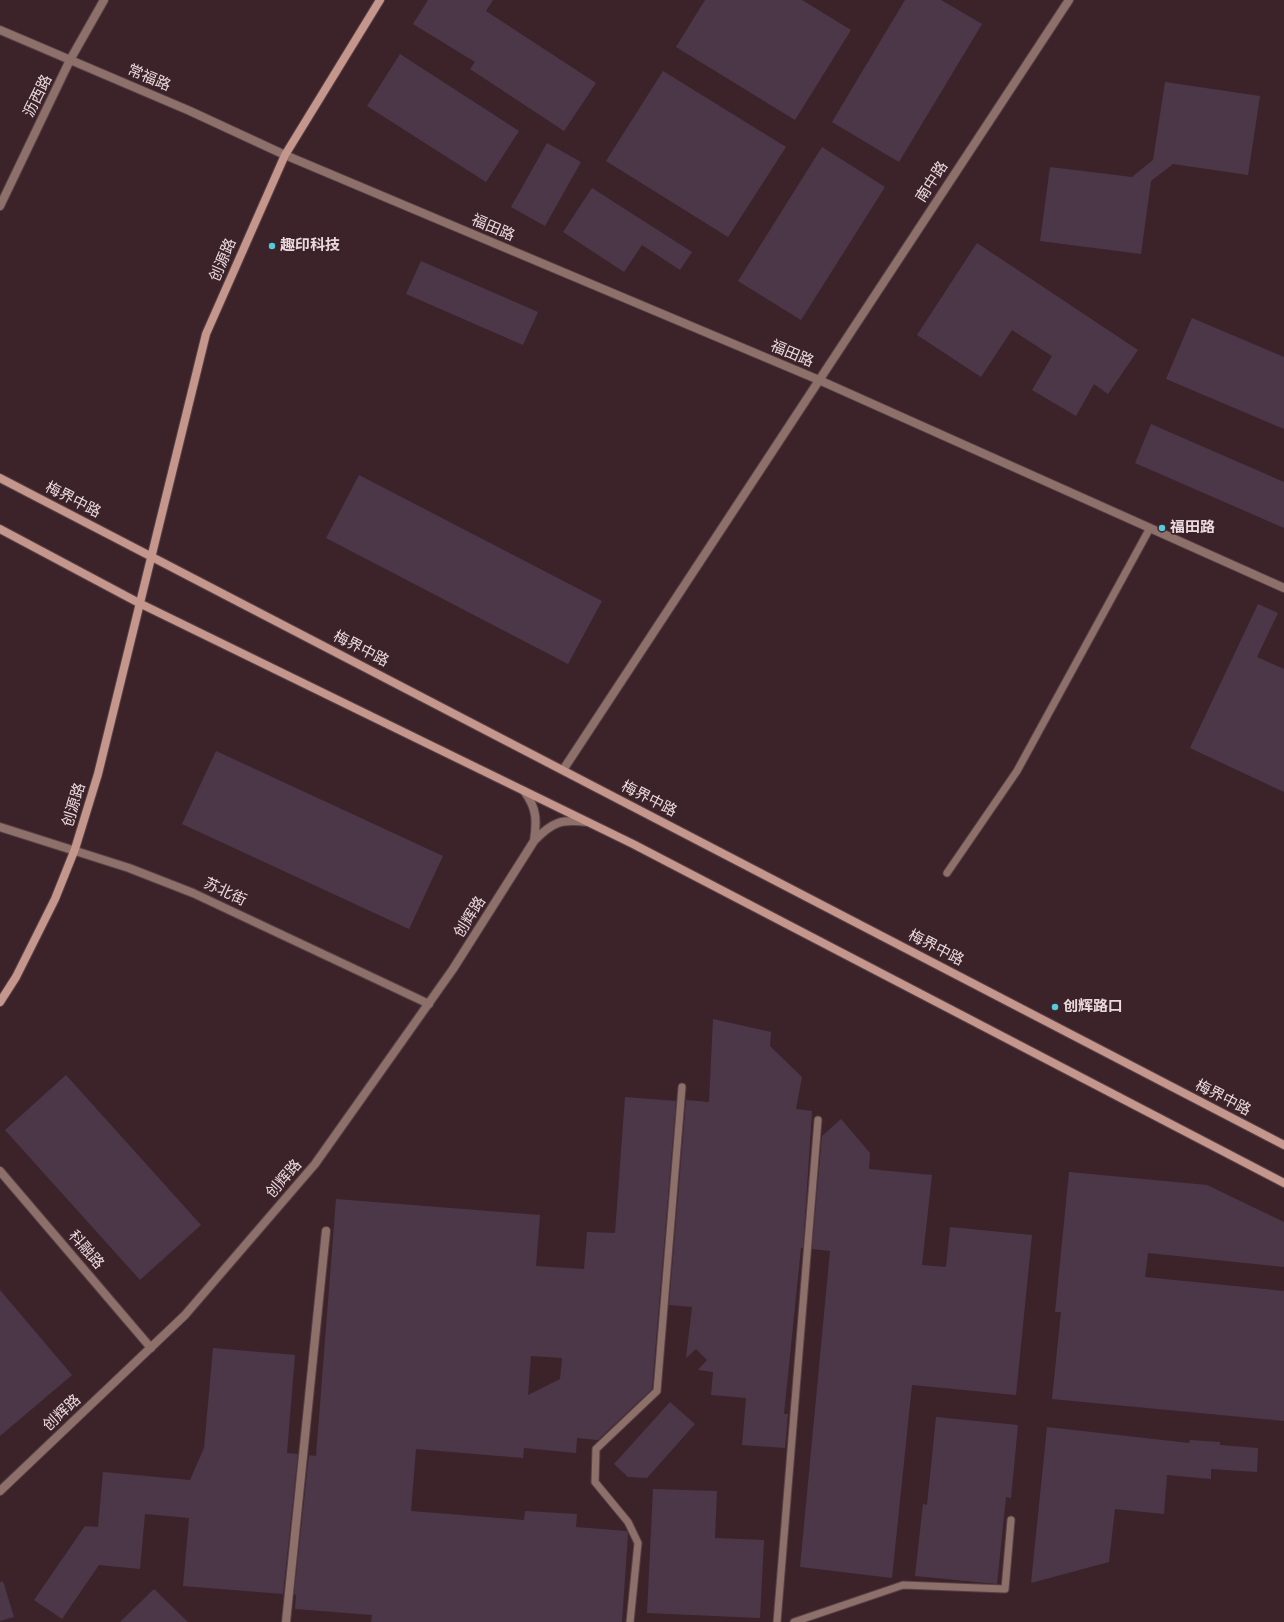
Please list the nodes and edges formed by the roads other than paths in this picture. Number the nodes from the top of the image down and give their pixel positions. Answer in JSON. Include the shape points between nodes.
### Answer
{"nodes":[{"id":1,"x":104,"y":0,"type":"edge"},
{"id":2,"x":380,"y":0,"type":"edge"},
{"id":3,"x":1069,"y":0,"type":"edge"},
{"id":4,"x":0,"y":30,"type":"edge"},
{"id":5,"x":70,"y":60,"type":"junction"},
{"id":6,"x":285,"y":155,"type":"junction"},
{"id":7,"x":0,"y":206,"type":"edge"},
{"id":8,"x":819,"y":380,"type":"junction"},
{"id":9,"x":0,"y":478,"type":"edge"},
{"id":10,"x":1150,"y":528,"type":"junction"},
{"id":11,"x":0,"y":529,"type":"edge"},
{"id":12,"x":151,"y":555,"type":"junction"},
{"id":13,"x":1284,"y":588,"type":"edge"},
{"id":14,"x":139,"y":603,"type":"junction"},
{"id":15,"x":563,"y":770,"type":"junction"},
{"id":16,"x":524,"y":791,"type":"junction"},
{"id":17,"x":588,"y":822,"type":"junction"},
{"id":18,"x":0,"y":827,"type":"edge"},
{"id":19,"x":534,"y":841,"type":"junction"},
{"id":20,"x":75,"y":850,"type":"junction"},
{"id":21,"x":947,"y":874,"type":"dead end"},
{"id":22,"x":0,"y":1002,"type":"edge"},
{"id":23,"x":429,"y":1004,"type":"junction"},
{"id":24,"x":682,"y":1087,"type":"dead end"},
{"id":25,"x":818,"y":1120,"type":"dead end"},
{"id":26,"x":1284,"y":1145,"type":"edge"},
{"id":27,"x":0,"y":1171,"type":"edge"},
{"id":28,"x":1284,"y":1183,"type":"edge"},
{"id":29,"x":326,"y":1230,"type":"dead end"},
{"id":30,"x":151,"y":1348,"type":"junction"},
{"id":31,"x":0,"y":1491,"type":"edge"},
{"id":32,"x":1011,"y":1520,"type":"dead end"},
{"id":33,"x":286,"y":1622,"type":"edge"},
{"id":34,"x":630,"y":1622,"type":"edge"},
{"id":35,"x":777,"y":1622,"type":"edge"},
{"id":36,"x":794,"y":1622,"type":"edge"}],
"edges":[{"from":1,"to":5,"type":"street","name":"沥西路"},
{"from":2,"to":6,"type":"main road","name":"创源路"},
{"from":3,"to":8,"type":"street","name":"南中路"},
{"from":4,"to":5,"type":"street","name":"常福路"},
{"from":5,"to":6,"type":"street","name":"常福路"},
{"from":5,"to":7,"type":"street","name":"沥西路"},
{"from":6,"to":8,"type":"street","name":"福田路"},
{"from":6,"to":12,"type":"main road","name":"创源路","via":[[206,334]]},
{"from":8,"to":10,"type":"street","name":"福田路"},
{"from":8,"to":15,"type":"street","name":"南中路"},
{"from":9,"to":12,"type":"main road","name":"梅界中路"},
{"from":10,"to":13,"type":"street","name":"福田路"},
{"from":10,"to":21,"type":"lane","via":[[1017,772]]},
{"from":11,"to":14,"type":"main road"},
{"from":12,"to":14,"type":"main road","name":"创源路"},
{"from":12,"to":15,"type":"main road","name":"梅界中路"},
{"from":14,"to":16,"type":"main road"},
{"from":14,"to":20,"type":"main road","name":"创源路","via":[[98,774]]},
{"from":15,"to":26,"type":"main road","name":"梅界中路"},
{"from":16,"to":17,"type":"main road"},
{"from":16,"to":19,"type":"street","via":[[535,808]]},
{"from":17,"to":19,"type":"street","via":[[556,822]]},
{"from":17,"to":28,"type":"main road"},
{"from":18,"to":20,"type":"street","name":"苏北街"},
{"from":19,"to":23,"type":"street","name":"创辉路"},
{"from":20,"to":22,"type":"main road","name":"创源路","via":[[55,899]]},
{"from":20,"to":23,"type":"street","name":"苏北街","via":[[193,893]]},
{"from":23,"to":30,"type":"street","name":"创辉路","via":[[315,1164],[186,1315]]},
{"from":24,"to":34,"type":"lane","via":[[657,1391],[596,1449],[595,1482],[628,1522],[638,1543]]},
{"from":25,"to":35,"type":"lane"},
{"from":27,"to":30,"type":"street","name":"科融路"},
{"from":29,"to":33,"type":"street"},
{"from":30,"to":31,"type":"street","name":"创辉路"},
{"from":32,"to":36,"type":"lane","via":[[1004,1589],[903,1585]]}]}
